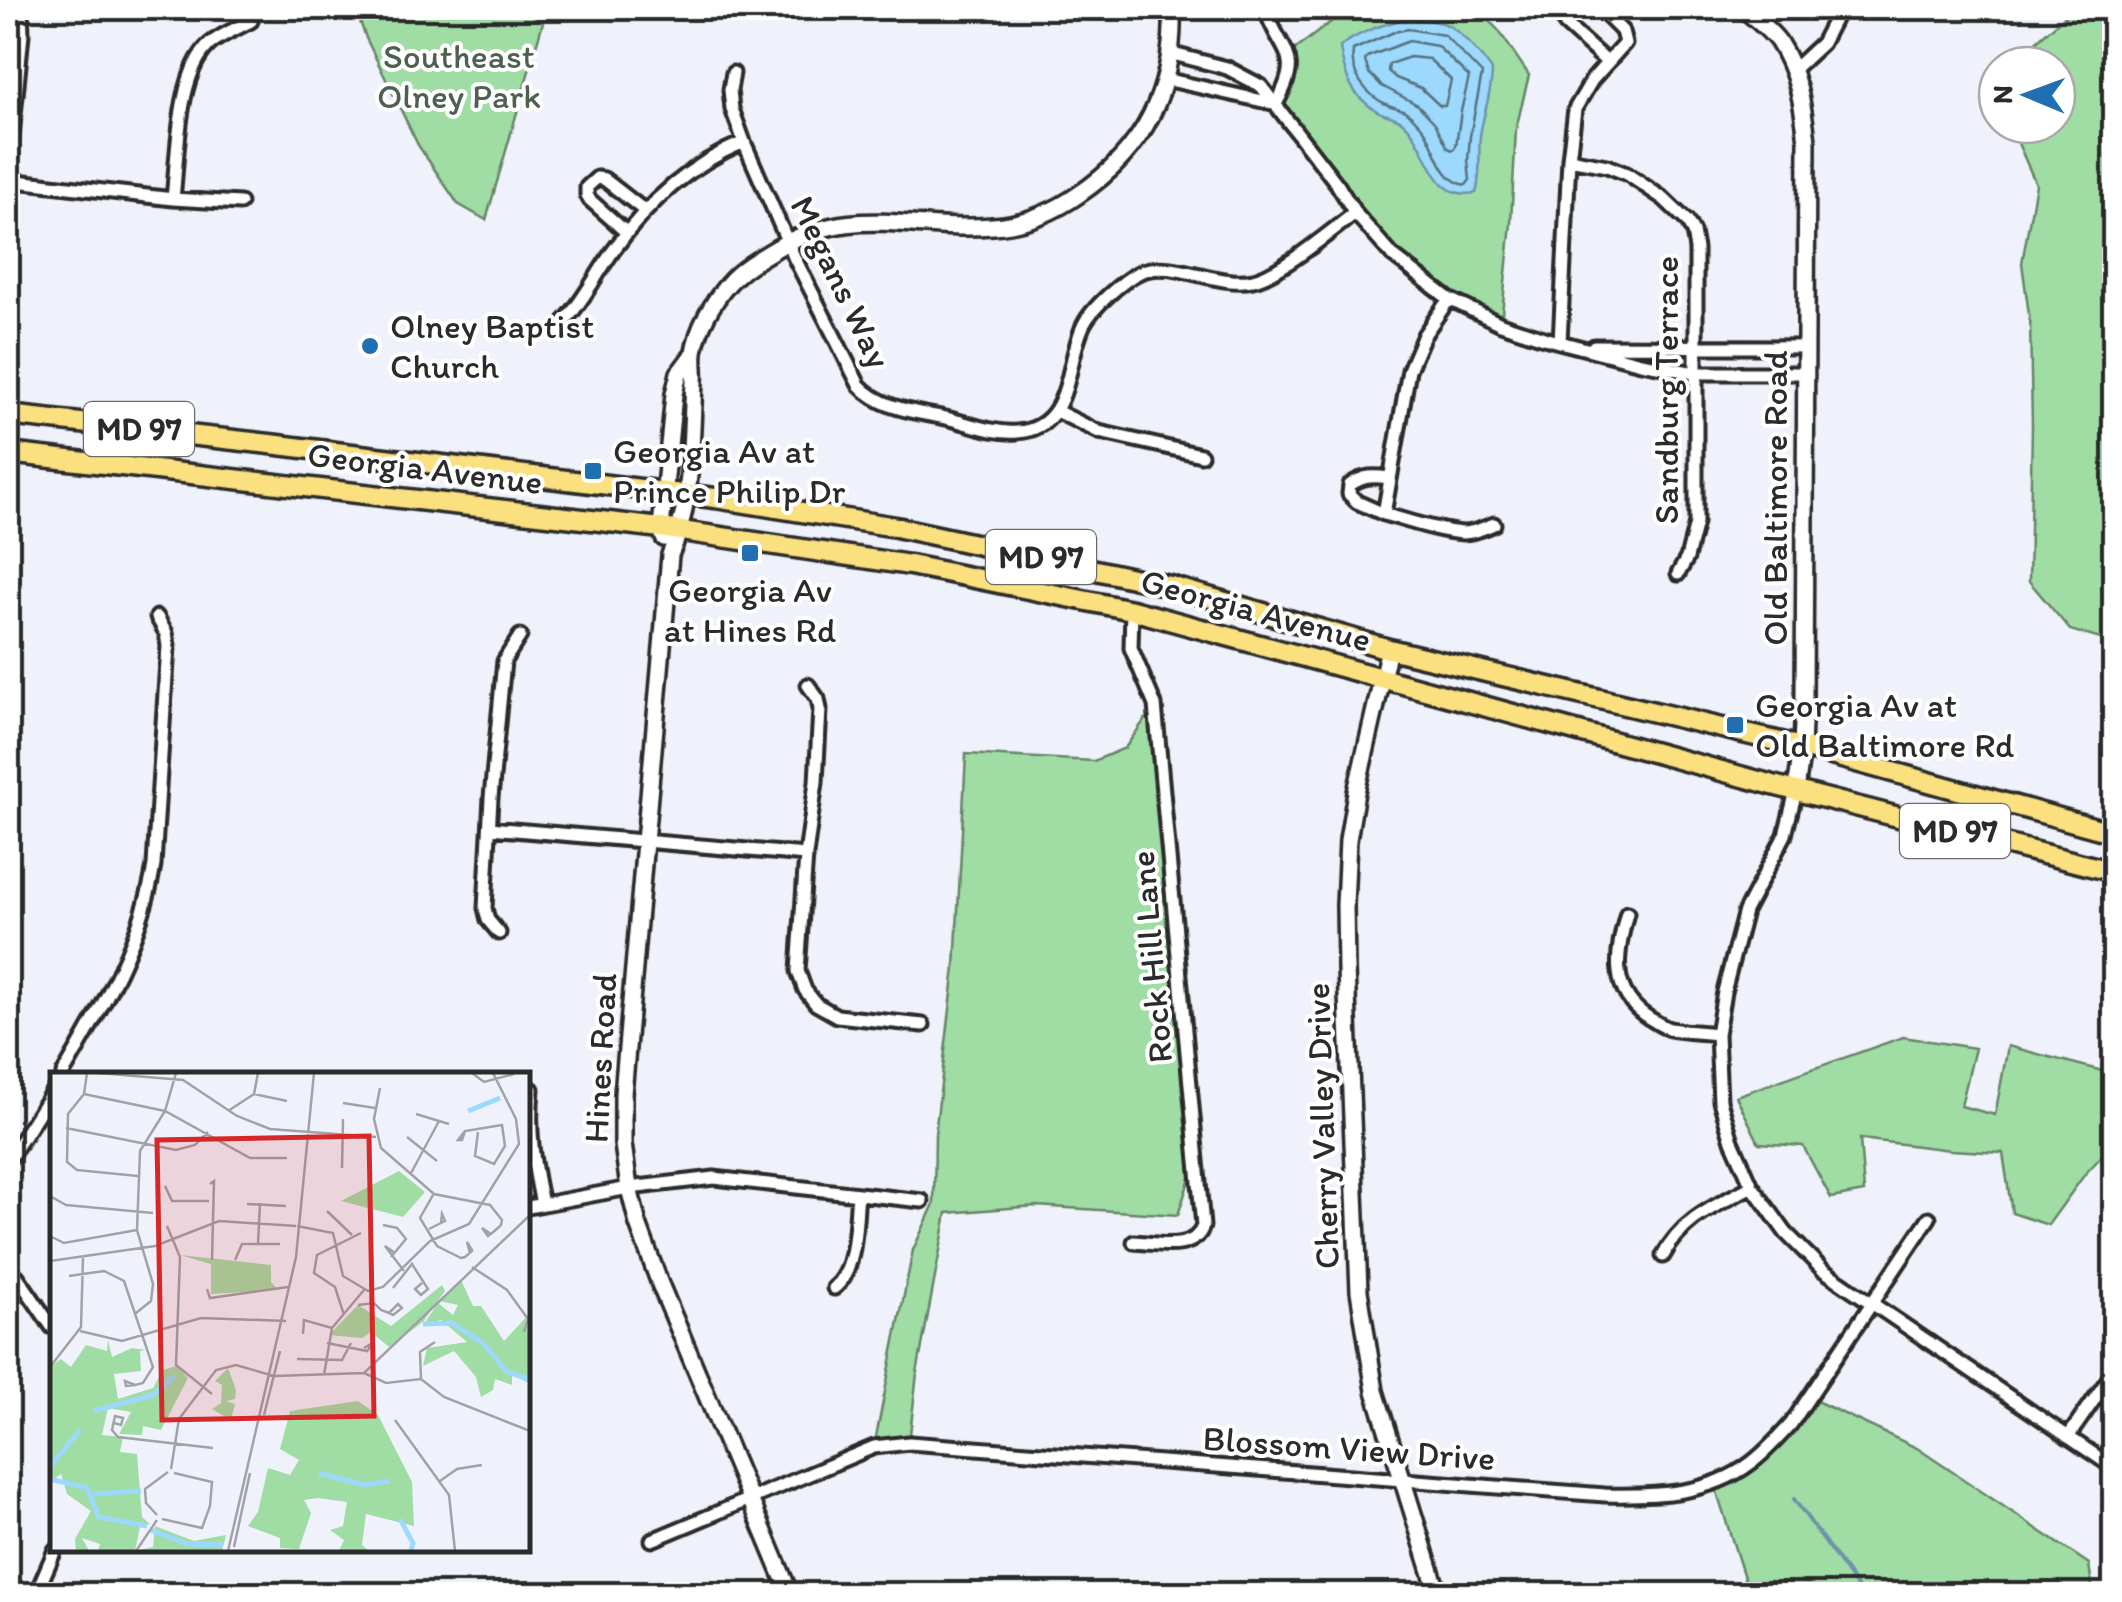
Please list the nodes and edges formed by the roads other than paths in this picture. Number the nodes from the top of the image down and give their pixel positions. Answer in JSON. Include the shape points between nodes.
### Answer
{"nodes":[{"id":1,"x":21,"y":8,"type":"edge"},
{"id":2,"x":1172,"y":8,"type":"edge"},
{"id":3,"x":1265,"y":8,"type":"edge"},
{"id":4,"x":1554,"y":8,"type":"edge"},
{"id":5,"x":1599,"y":8,"type":"edge"},
{"id":6,"x":1743,"y":8,"type":"edge"},
{"id":7,"x":1840,"y":8,"type":"edge"},
{"id":8,"x":251,"y":21,"type":"dead end"},
{"id":9,"x":8,"y":34,"type":"edge"},
{"id":10,"x":22,"y":34,"type":"junction"},
{"id":11,"x":1169,"y":54,"type":"junction"},
{"id":12,"x":1607,"y":62,"type":"junction"},
{"id":13,"x":1792,"y":70,"type":"junction"},
{"id":14,"x":733,"y":72,"type":"dead end"},
{"id":15,"x":1165,"y":79,"type":"junction"},
{"id":16,"x":1276,"y":104,"type":"junction"},
{"id":17,"x":744,"y":142,"type":"junction"},
{"id":18,"x":1569,"y":158,"type":"junction"},
{"id":19,"x":8,"y":179,"type":"edge"},
{"id":20,"x":173,"y":199,"type":"junction"},
{"id":21,"x":240,"y":204,"type":"dead end"},
{"id":22,"x":645,"y":210,"type":"junction"},
{"id":23,"x":1354,"y":214,"type":"junction"},
{"id":24,"x":627,"y":233,"type":"junction"},
{"id":25,"x":789,"y":241,"type":"junction"},
{"id":26,"x":1448,"y":299,"type":"junction"},
{"id":27,"x":564,"y":322,"type":"dead end"},
{"id":28,"x":1560,"y":342,"type":"junction"},
{"id":29,"x":1696,"y":346,"type":"junction"},
{"id":30,"x":1584,"y":347,"type":"junction"},
{"id":31,"x":1805,"y":347,"type":"junction"},
{"id":32,"x":694,"y":353,"type":"junction"},
{"id":33,"x":1695,"y":373,"type":"junction"},
{"id":34,"x":1805,"y":373,"type":"junction"},
{"id":35,"x":1056,"y":411,"type":"junction"},
{"id":36,"x":8,"y":415,"type":"edge"},
{"id":37,"x":8,"y":452,"type":"edge"},
{"id":38,"x":1202,"y":455,"type":"dead end"},
{"id":39,"x":1390,"y":478,"type":"junction"},
{"id":40,"x":664,"y":492,"type":"junction"},
{"id":41,"x":686,"y":495,"type":"junction"},
{"id":42,"x":1384,"y":514,"type":"junction"},
{"id":43,"x":1494,"y":524,"type":"dead end"},
{"id":44,"x":661,"y":528,"type":"junction"},
{"id":45,"x":681,"y":530,"type":"junction"},
{"id":46,"x":670,"y":555,"type":"junction"},
{"id":47,"x":1678,"y":574,"type":"dead end"},
{"id":48,"x":1132,"y":610,"type":"junction"},
{"id":49,"x":158,"y":618,"type":"dead end"},
{"id":50,"x":520,"y":636,"type":"dead end"},
{"id":51,"x":1389,"y":649,"type":"junction"},
{"id":52,"x":1382,"y":677,"type":"junction"},
{"id":53,"x":808,"y":685,"type":"dead end"},
{"id":54,"x":1802,"y":747,"type":"junction"},
{"id":55,"x":1796,"y":790,"type":"junction"},
{"id":56,"x":490,"y":828,"type":"junction"},
{"id":57,"x":2114,"y":833,"type":"edge"},
{"id":58,"x":646,"y":840,"type":"junction"},
{"id":59,"x":806,"y":855,"type":"junction"},
{"id":60,"x":2114,"y":872,"type":"edge"},
{"id":61,"x":1627,"y":913,"type":"dead end"},
{"id":62,"x":499,"y":933,"type":"dead end"},
{"id":63,"x":923,"y":1025,"type":"dead end"},
{"id":64,"x":1716,"y":1034,"type":"junction"},
{"id":65,"x":64,"y":1072,"type":"edge"},
{"id":66,"x":532,"y":1089,"type":"dead end"},
{"id":67,"x":50,"y":1095,"type":"edge"},
{"id":68,"x":530,"y":1111,"type":"edge"},
{"id":69,"x":530,"y":1134,"type":"edge"},
{"id":70,"x":8,"y":1160,"type":"edge"},
{"id":71,"x":1752,"y":1186,"type":"junction"},
{"id":72,"x":629,"y":1188,"type":"junction"},
{"id":73,"x":858,"y":1194,"type":"junction"},
{"id":74,"x":922,"y":1201,"type":"dead end"},
{"id":75,"x":542,"y":1204,"type":"junction"},
{"id":76,"x":530,"y":1207,"type":"edge"},
{"id":77,"x":1929,"y":1218,"type":"dead end"},
{"id":78,"x":1134,"y":1242,"type":"dead end"},
{"id":79,"x":1663,"y":1256,"type":"dead end"},
{"id":80,"x":8,"y":1268,"type":"edge"},
{"id":81,"x":834,"y":1288,"type":"dead end"},
{"id":82,"x":1872,"y":1305,"type":"junction"},
{"id":83,"x":50,"y":1324,"type":"edge"},
{"id":84,"x":2114,"y":1370,"type":"edge"},
{"id":85,"x":2068,"y":1437,"type":"junction"},
{"id":86,"x":2114,"y":1468,"type":"edge"},
{"id":87,"x":1401,"y":1478,"type":"junction"},
{"id":88,"x":751,"y":1498,"type":"junction"},
{"id":89,"x":652,"y":1540,"type":"dead end"},
{"id":90,"x":54,"y":1552,"type":"edge"},
{"id":91,"x":36,"y":1594,"type":"edge"},
{"id":92,"x":790,"y":1594,"type":"edge"},
{"id":93,"x":1438,"y":1594,"type":"edge"}],
"edges":[{"from":1,"to":10,"type":"street"},
{"from":2,"to":11,"type":"street"},
{"from":3,"to":16,"type":"street","via":[[1289,54],[1287,85]]},
{"from":4,"to":12,"type":"street"},
{"from":5,"to":12,"type":"street","via":[[1625,37]]},
{"from":6,"to":13,"type":"street","name":"Old Baltimore Road","via":[[1776,39]]},
{"from":7,"to":13,"type":"street","via":[[1822,43]]},
{"from":8,"to":20,"type":"street","via":[[213,41],[192,68]]},
{"from":9,"to":10,"type":"street"},
{"from":10,"to":19,"type":"street"},
{"from":11,"to":15,"type":"street"},
{"from":11,"to":16,"type":"street","via":[[1246,76]]},
{"from":12,"to":18,"type":"street","via":[[1575,110]]},
{"from":13,"to":31,"type":"street","name":"Old Baltimore Road","via":[[1807,141]]},
{"from":14,"to":17,"type":"street","name":"Megans Way","via":[[732,109]]},
{"from":15,"to":16,"type":"street"},
{"from":15,"to":25,"type":"street","via":[[1133,145],[1103,178],[1057,210],[996,226],[850,222]]},
{"from":16,"to":23,"type":"street"},
{"from":17,"to":22,"type":"street","via":[[697,166]]},
{"from":17,"to":25,"type":"street","name":"Megans Way"},
{"from":18,"to":28,"type":"street"},
{"from":18,"to":29,"type":"street","name":"Sandburg Terrace","via":[[1627,174],[1686,221],[1696,250]]},
{"from":19,"to":20,"type":"street"},
{"from":20,"to":21,"type":"street"},
{"from":22,"to":24,"type":"street"},
{"from":22,"to":24,"type":"street","via":[[611,182],[592,180],[586,195]]},
{"from":23,"to":26,"type":"street"},
{"from":23,"to":35,"type":"street","via":[[1255,280],[1157,268],[1136,274],[1085,322]]},
{"from":24,"to":27,"type":"street"},
{"from":25,"to":32,"type":"street","via":[[729,283],[708,313]]},
{"from":25,"to":35,"type":"street","name":"Megans Way","via":[[853,376],[874,399],[1010,433],[1034,428]]},
{"from":26,"to":28,"type":"street"},
{"from":26,"to":39,"type":"street","via":[[1409,370]]},
{"from":28,"to":30,"type":"street"},
{"from":29,"to":30,"type":"street"},
{"from":29,"to":31,"type":"street"},
{"from":29,"to":33,"type":"street","name":"Sandburg Terrace"},
{"from":30,"to":33,"type":"street"},
{"from":31,"to":34,"type":"street","name":"Old Baltimore Road"},
{"from":32,"to":40,"type":"street","via":[[674,394]]},
{"from":32,"to":41,"type":"street","name":"Hines Road"},
{"from":33,"to":34,"type":"street"},
{"from":33,"to":47,"type":"street","name":"Sandburg Terrace","via":[[1696,522]]},
{"from":34,"to":54,"type":"street","name":"Old Baltimore Road"},
{"from":35,"to":38,"type":"street","via":[[1099,432]]},
{"from":36,"to":40,"type":"main road","name":"Georgia Avenue","number":"MD 97"},
{"from":37,"to":44,"type":"main road","name":"Georgia Avenue","number":"MD 97"},
{"from":39,"to":42,"type":"street"},
{"from":39,"to":42,"type":"street","via":[[1369,476],[1350,486],[1357,502]]},
{"from":40,"to":41,"type":"main road","name":"Georgia Avenue","number":"MD 97"},
{"from":40,"to":44,"type":"street"},
{"from":41,"to":45,"type":"street","name":"Hines Road"},
{"from":41,"to":51,"type":"main road","name":"Georgia Avenue","number":"MD 97","via":[[1026,554],[1170,586]]},
{"from":42,"to":43,"type":"street","via":[[1463,533]]},
{"from":44,"to":45,"type":"main road","name":"Georgia Avenue","number":"MD 97"},
{"from":44,"to":46,"type":"street","name":"Hines Road"},
{"from":45,"to":46,"type":"street","name":"Hines Road"},
{"from":45,"to":48,"type":"main road","name":"Georgia Avenue","number":"MD 97","via":[[910,565]]},
{"from":46,"to":58,"type":"street","name":"Hines Road"},
{"from":48,"to":52,"type":"main road","name":"Georgia Avenue","number":"MD 97"},
{"from":48,"to":78,"type":"street","name":"Rock Hill Lane","via":[[1132,648],[1155,705],[1203,1226],[1191,1242]]},
{"from":49,"to":65,"type":"street","via":[[168,646],[148,898],[136,936]]},
{"from":50,"to":56,"type":"street","via":[[504,662]]},
{"from":51,"to":52,"type":"street","name":"Cherry Valley Drive"},
{"from":51,"to":54,"type":"main road","name":"Georgia Avenue","number":"MD 97"},
{"from":52,"to":55,"type":"main road","name":"Georgia Avenue","number":"MD 97"},
{"from":52,"to":87,"type":"street","name":"Cherry Valley Drive","via":[[1348,840],[1346,969],[1359,1292],[1375,1391]]},
{"from":53,"to":59,"type":"street","via":[[820,709]]},
{"from":54,"to":55,"type":"street","name":"Old Baltimore Road"},
{"from":54,"to":57,"type":"main road","name":"Georgia Avenue","number":"MD 97"},
{"from":55,"to":60,"type":"main road","name":"Georgia Avenue","number":"MD 97"},
{"from":55,"to":64,"type":"street","name":"Old Baltimore Road","via":[[1785,835],[1745,911]]},
{"from":56,"to":58,"type":"street"},
{"from":56,"to":62,"type":"street","via":[[485,908]]},
{"from":58,"to":59,"type":"street"},
{"from":58,"to":72,"type":"street","name":"Hines Road","via":[[623,1094]]},
{"from":59,"to":63,"type":"street","via":[[798,971],[805,990],[837,1016]]},
{"from":61,"to":64,"type":"street","via":[[1618,968],[1635,1008],[1665,1028]]},
{"from":64,"to":71,"type":"street","name":"Old Baltimore Road","via":[[1720,1101]]},
{"from":66,"to":68,"type":"street"},
{"from":67,"to":70,"type":"street"},
{"from":69,"to":75,"type":"street"},
{"from":71,"to":79,"type":"street","via":[[1692,1219]]},
{"from":71,"to":82,"type":"street","name":"Old Baltimore Road","via":[[1823,1270]]},
{"from":72,"to":73,"type":"street","via":[[714,1178]]},
{"from":72,"to":75,"type":"street"},
{"from":72,"to":88,"type":"street","name":"Hines Road","via":[[660,1284]]},
{"from":73,"to":74,"type":"street"},
{"from":73,"to":81,"type":"street","via":[[849,1268]]},
{"from":75,"to":76,"type":"street"},
{"from":77,"to":82,"type":"street","name":"Blossom View Drive"},
{"from":80,"to":83,"type":"street"},
{"from":82,"to":85,"type":"street","name":"Old Baltimore Road"},
{"from":82,"to":87,"type":"street","name":"Blossom View Drive","via":[[1779,1437],[1748,1466],[1705,1487],[1657,1496],[1604,1495]]},
{"from":84,"to":85,"type":"street"},
{"from":85,"to":86,"type":"street","name":"Old Baltimore Road"},
{"from":87,"to":88,"type":"street","name":"Blossom View Drive","via":[[888,1444]]},
{"from":87,"to":93,"type":"street","name":"Cherry Valley Drive"},
{"from":88,"to":89,"type":"street","name":"Blossom View Drive"},
{"from":88,"to":92,"type":"street","name":"Hines Road"},
{"from":90,"to":91,"type":"street"}]}
